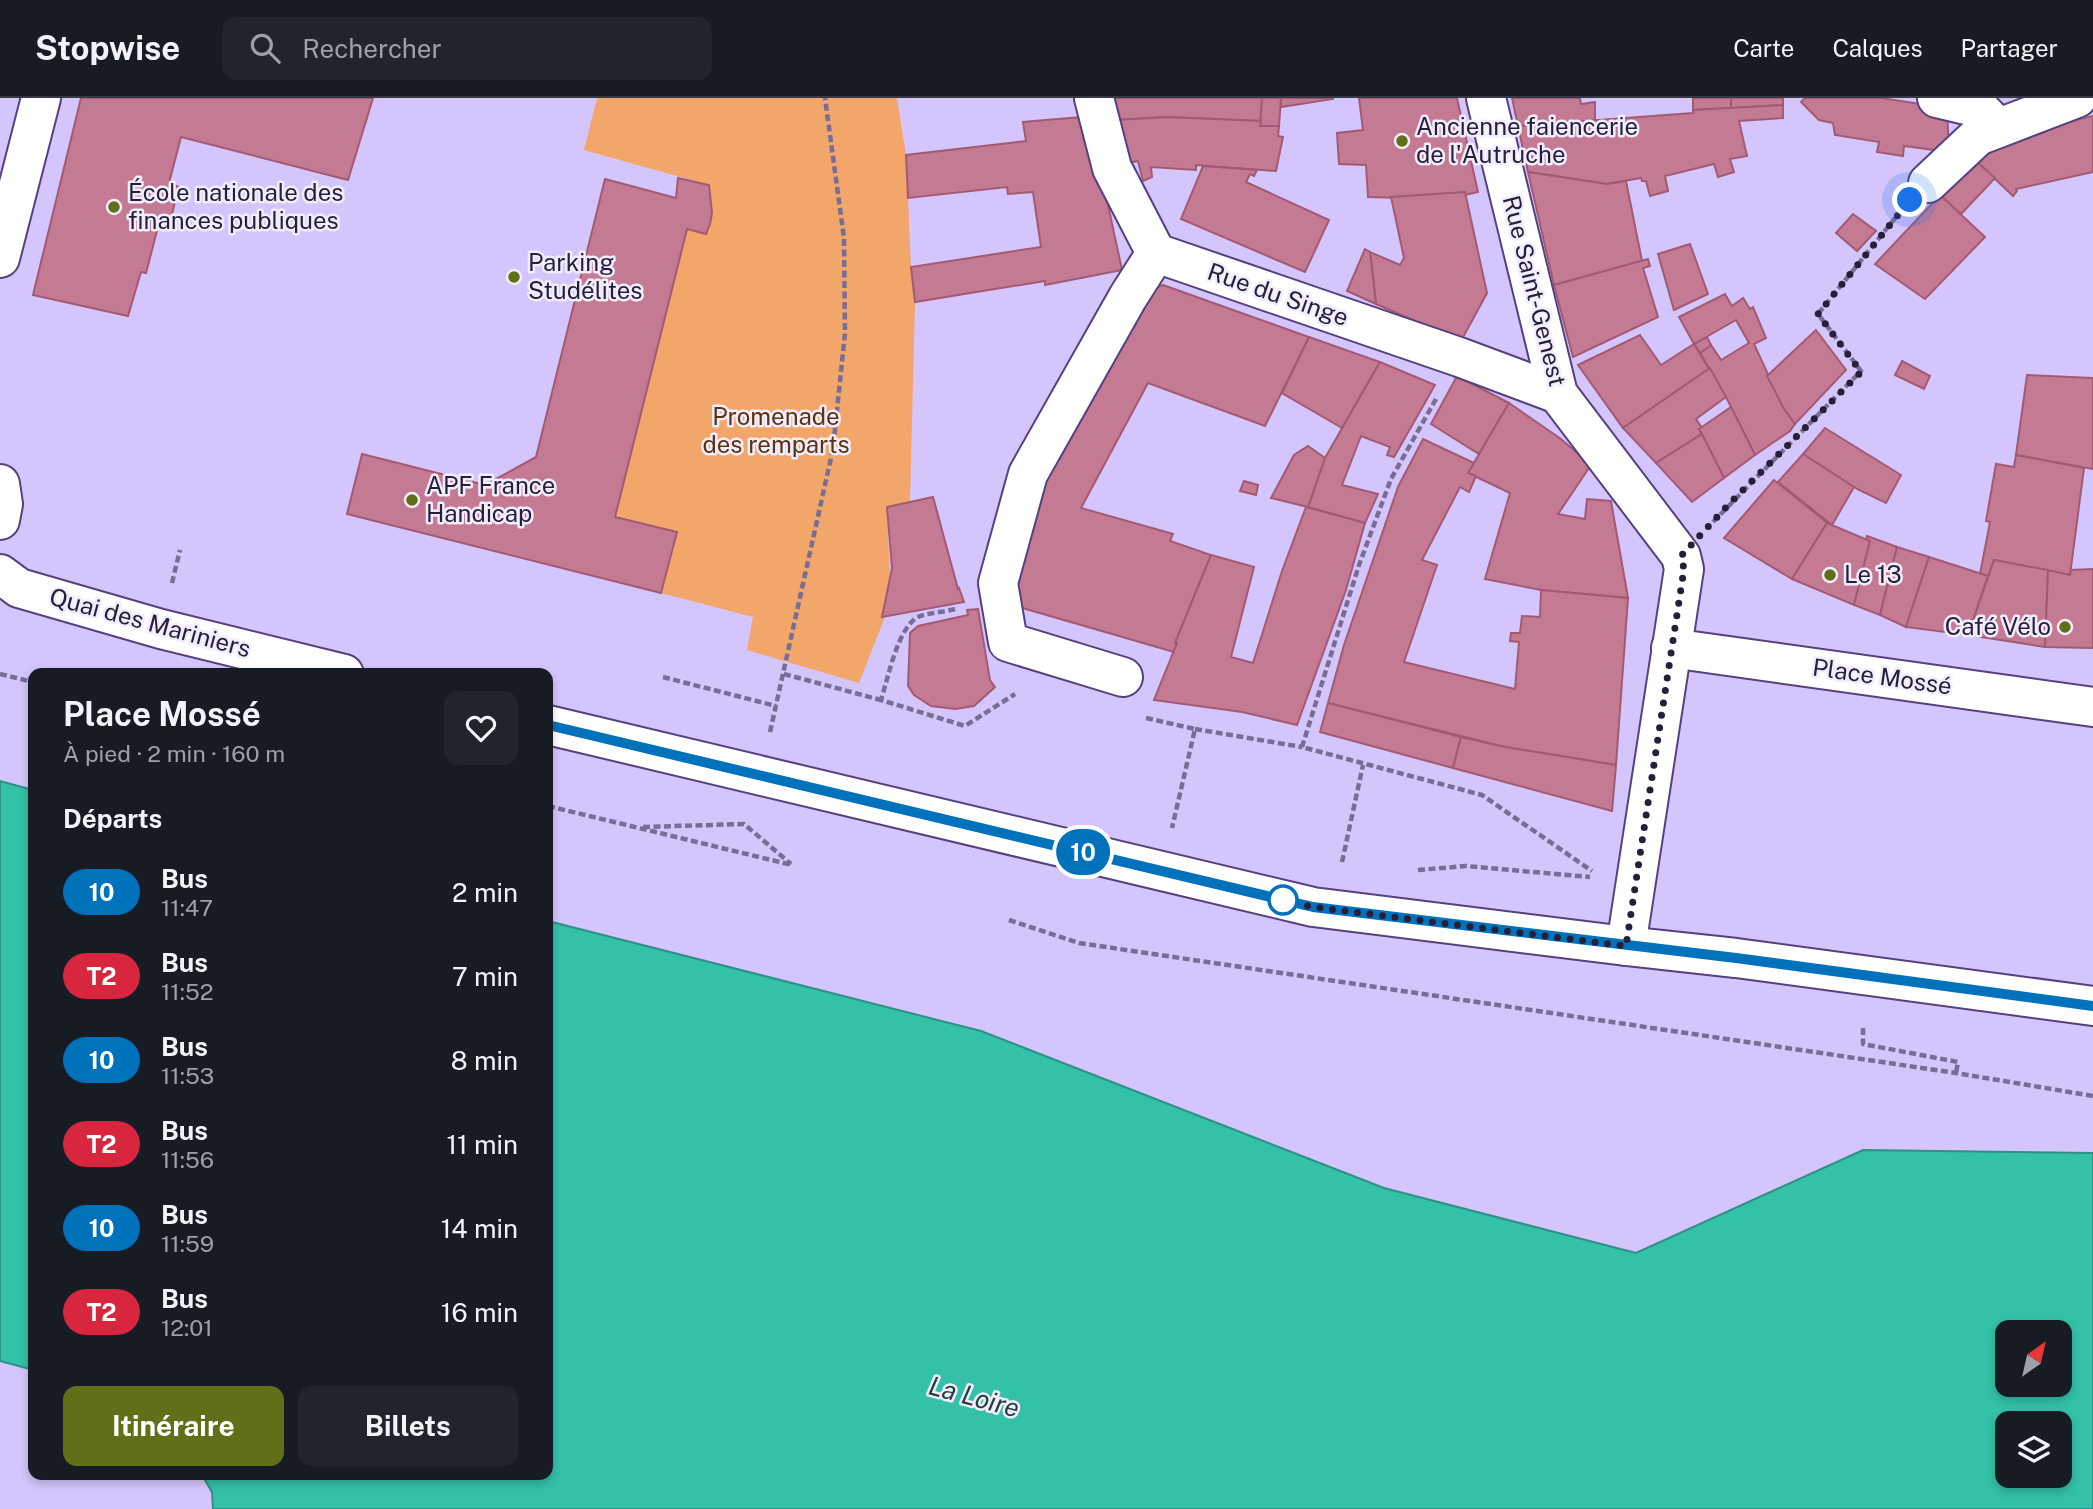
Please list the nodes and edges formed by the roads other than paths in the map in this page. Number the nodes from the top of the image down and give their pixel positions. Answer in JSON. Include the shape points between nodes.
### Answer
{"nodes":[{"id":1,"x":41,"y":98,"type":"edge"},
{"id":2,"x":1094,"y":98,"type":"edge"},
{"id":3,"x":1486,"y":98,"type":"edge"},
{"id":4,"x":1937,"y":98,"type":"edge"},
{"id":5,"x":2077,"y":98,"type":"edge"},
{"id":6,"x":1998,"y":128,"type":"junction"},
{"id":7,"x":1928,"y":183,"type":"road end"},
{"id":8,"x":1156,"y":253,"type":"junction"},
{"id":9,"x":0,"y":258,"type":"edge"},
{"id":10,"x":1558,"y":394,"type":"junction"},
{"id":11,"x":0,"y":484,"type":"edge"},
{"id":12,"x":0,"y":520,"type":"edge"},
{"id":13,"x":0,"y":574,"type":"edge"},
{"id":14,"x":1671,"y":648,"type":"junction"},
{"id":15,"x":320,"y":668,"type":"edge"},
{"id":16,"x":1124,"y":677,"type":"dead end"},
{"id":17,"x":2093,"y":707,"type":"edge"},
{"id":18,"x":553,"y":726,"type":"edge"},
{"id":19,"x":1626,"y":946,"type":"junction"},
{"id":20,"x":2093,"y":1006,"type":"edge"}],
"edges":[{"from":1,"to":9,"type":"street"},
{"from":2,"to":8,"type":"street","via":[[1112,168]]},
{"from":3,"to":10,"type":"street","name":"Rue Saint-Genest"},
{"from":4,"to":6,"type":"street","via":[[1979,108]]},
{"from":5,"to":6,"type":"street"},
{"from":6,"to":7,"type":"street","via":[[1978,136]]},
{"from":8,"to":10,"type":"street","name":"Rue du Singe"},
{"from":8,"to":16,"type":"street","via":[[1028,474],[998,583],[1008,642]]},
{"from":10,"to":14,"type":"street","name":"Rue Saint-Genest","via":[[1681,556],[1684,569]]},
{"from":11,"to":12,"type":"street"},
{"from":13,"to":15,"type":"street","name":"Quai des Mariniers","via":[[19,589]]},
{"from":14,"to":17,"type":"street","name":"Place Mossé"},
{"from":14,"to":19,"type":"street"},
{"from":18,"to":19,"type":"street","via":[[1313,907]]},
{"from":19,"to":20,"type":"street"}]}
